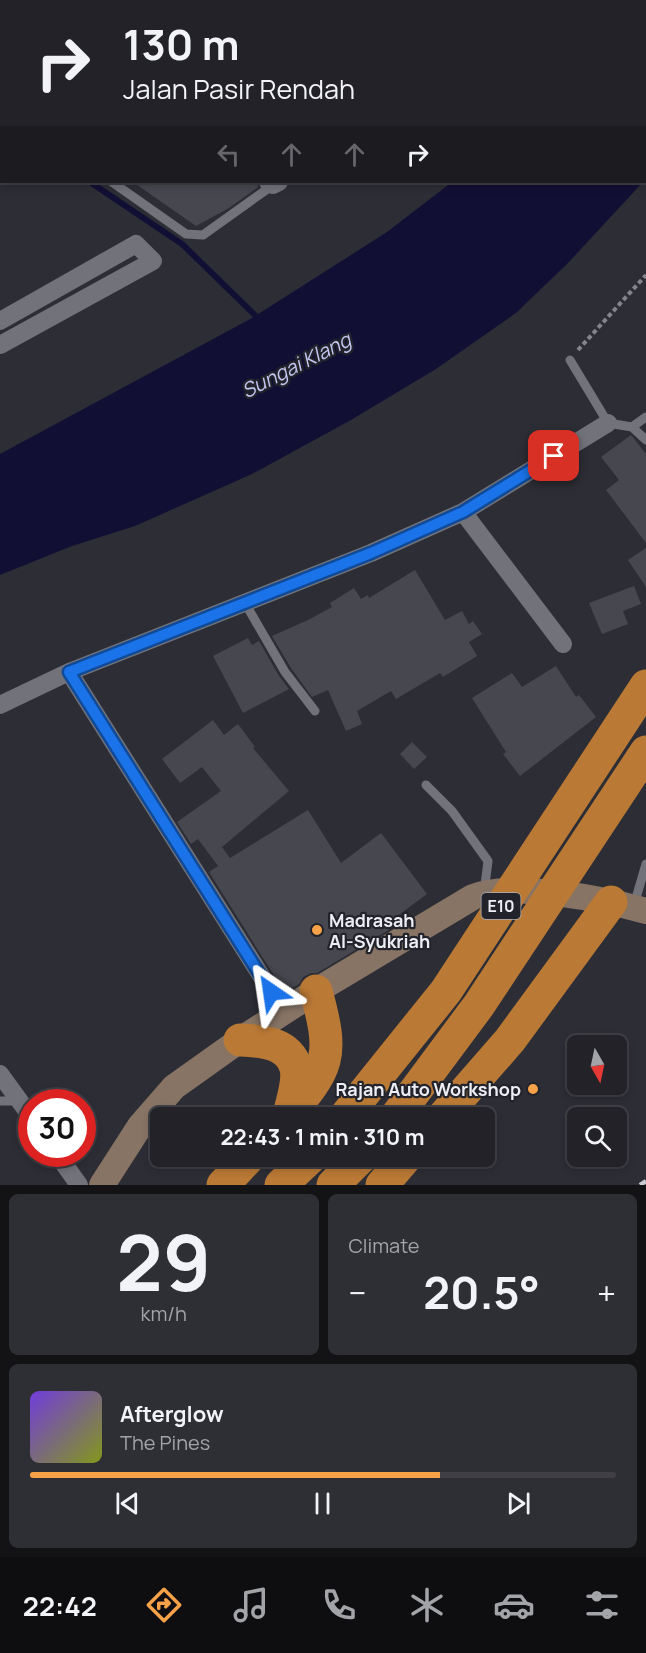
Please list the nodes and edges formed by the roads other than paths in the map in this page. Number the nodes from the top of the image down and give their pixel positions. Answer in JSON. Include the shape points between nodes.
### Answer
{"nodes":[{"id":1,"x":113,"y":183,"type":"edge"},
{"id":2,"x":273,"y":183,"type":"edge"},
{"id":3,"x":0,"y":321,"type":"edge"},
{"id":4,"x":0,"y":345,"type":"edge"},
{"id":5,"x":570,"y":360,"type":"road end"},
{"id":6,"x":646,"y":417,"type":"edge"},
{"id":7,"x":608,"y":423,"type":"junction"},
{"id":8,"x":632,"y":427,"type":"junction"},
{"id":9,"x":646,"y":440,"type":"edge"},
{"id":10,"x":463,"y":512,"type":"junction"},
{"id":11,"x":245,"y":603,"type":"junction"},
{"id":12,"x":563,"y":644,"type":"dead end"},
{"id":13,"x":69,"y":672,"type":"junction"},
{"id":14,"x":646,"y":686,"type":"edge"},
{"id":15,"x":0,"y":705,"type":"edge"},
{"id":16,"x":315,"y":711,"type":"dead end"},
{"id":17,"x":646,"y":752,"type":"edge"},
{"id":18,"x":426,"y":785,"type":"dead end"},
{"id":19,"x":646,"y":864,"type":"edge"},
{"id":20,"x":484,"y":892,"type":"junction"},
{"id":21,"x":630,"y":907,"type":"edge"},
{"id":22,"x":316,"y":991,"type":"junction"},
{"id":23,"x":284,"y":1012,"type":"junction"},
{"id":24,"x":240,"y":1040,"type":"junction"},
{"id":25,"x":0,"y":1074,"type":"edge"},
{"id":26,"x":18,"y":1100,"type":"edge"},
{"id":27,"x":0,"y":1101,"type":"edge"},
{"id":28,"x":18,"y":1101,"type":"edge"},
{"id":29,"x":289,"y":1107,"type":"edge"},
{"id":30,"x":294,"y":1107,"type":"edge"},
{"id":31,"x":354,"y":1107,"type":"edge"},
{"id":32,"x":403,"y":1107,"type":"edge"},
{"id":33,"x":452,"y":1107,"type":"edge"},
{"id":34,"x":66,"y":1167,"type":"edge"},
{"id":35,"x":240,"y":1167,"type":"edge"},
{"id":36,"x":300,"y":1167,"type":"edge"},
{"id":37,"x":351,"y":1167,"type":"edge"},
{"id":38,"x":398,"y":1167,"type":"edge"},
{"id":39,"x":79,"y":1185,"type":"edge"},
{"id":40,"x":102,"y":1185,"type":"edge"},
{"id":41,"x":223,"y":1185,"type":"edge"},
{"id":42,"x":281,"y":1185,"type":"edge"},
{"id":43,"x":333,"y":1185,"type":"edge"},
{"id":44,"x":382,"y":1185,"type":"edge"}],
"edges":[{"from":1,"to":2,"type":"lane","via":[[186,234],[203,235]]},
{"from":3,"to":4,"type":"street","via":[[136,244],[153,261]]},
{"from":5,"to":7,"type":"lane"},
{"from":6,"to":8,"type":"lane"},
{"from":7,"to":8,"type":"lane"},
{"from":7,"to":10,"type":"street"},
{"from":8,"to":9,"type":"lane"},
{"from":10,"to":11,"type":"street"},
{"from":10,"to":12,"type":"street"},
{"from":11,"to":13,"type":"street"},
{"from":11,"to":16,"type":"lane","via":[[285,672]]},
{"from":13,"to":15,"type":"street"},
{"from":13,"to":23,"type":"street"},
{"from":14,"to":31,"type":"highway","number":"E10","via":[[446,991]]},
{"from":17,"to":32,"type":"highway","number":"E10","via":[[479,1005]]},
{"from":18,"to":20,"type":"lane","via":[[452,811],[488,861]]},
{"from":19,"to":21,"type":"lane"},
{"from":20,"to":21,"type":"street","via":[[544,893]]},
{"from":20,"to":22,"type":"street"},
{"from":21,"to":33,"type":"highway"},
{"from":22,"to":23,"type":"street"},
{"from":22,"to":30,"type":"highway","via":[[325,1024],[327,1054],[321,1072]]},
{"from":23,"to":24,"type":"street"},
{"from":24,"to":29,"type":"highway","via":[[276,1044],[290,1057],[296,1076]]},
{"from":24,"to":40,"type":"street","via":[[174,1086],[140,1126]]},
{"from":25,"to":26,"type":"street"},
{"from":27,"to":28,"type":"lane"},
{"from":34,"to":39,"type":"street"},
{"from":35,"to":41,"type":"highway"},
{"from":36,"to":42,"type":"highway"},
{"from":37,"to":43,"type":"highway"},
{"from":38,"to":44,"type":"highway"}]}
